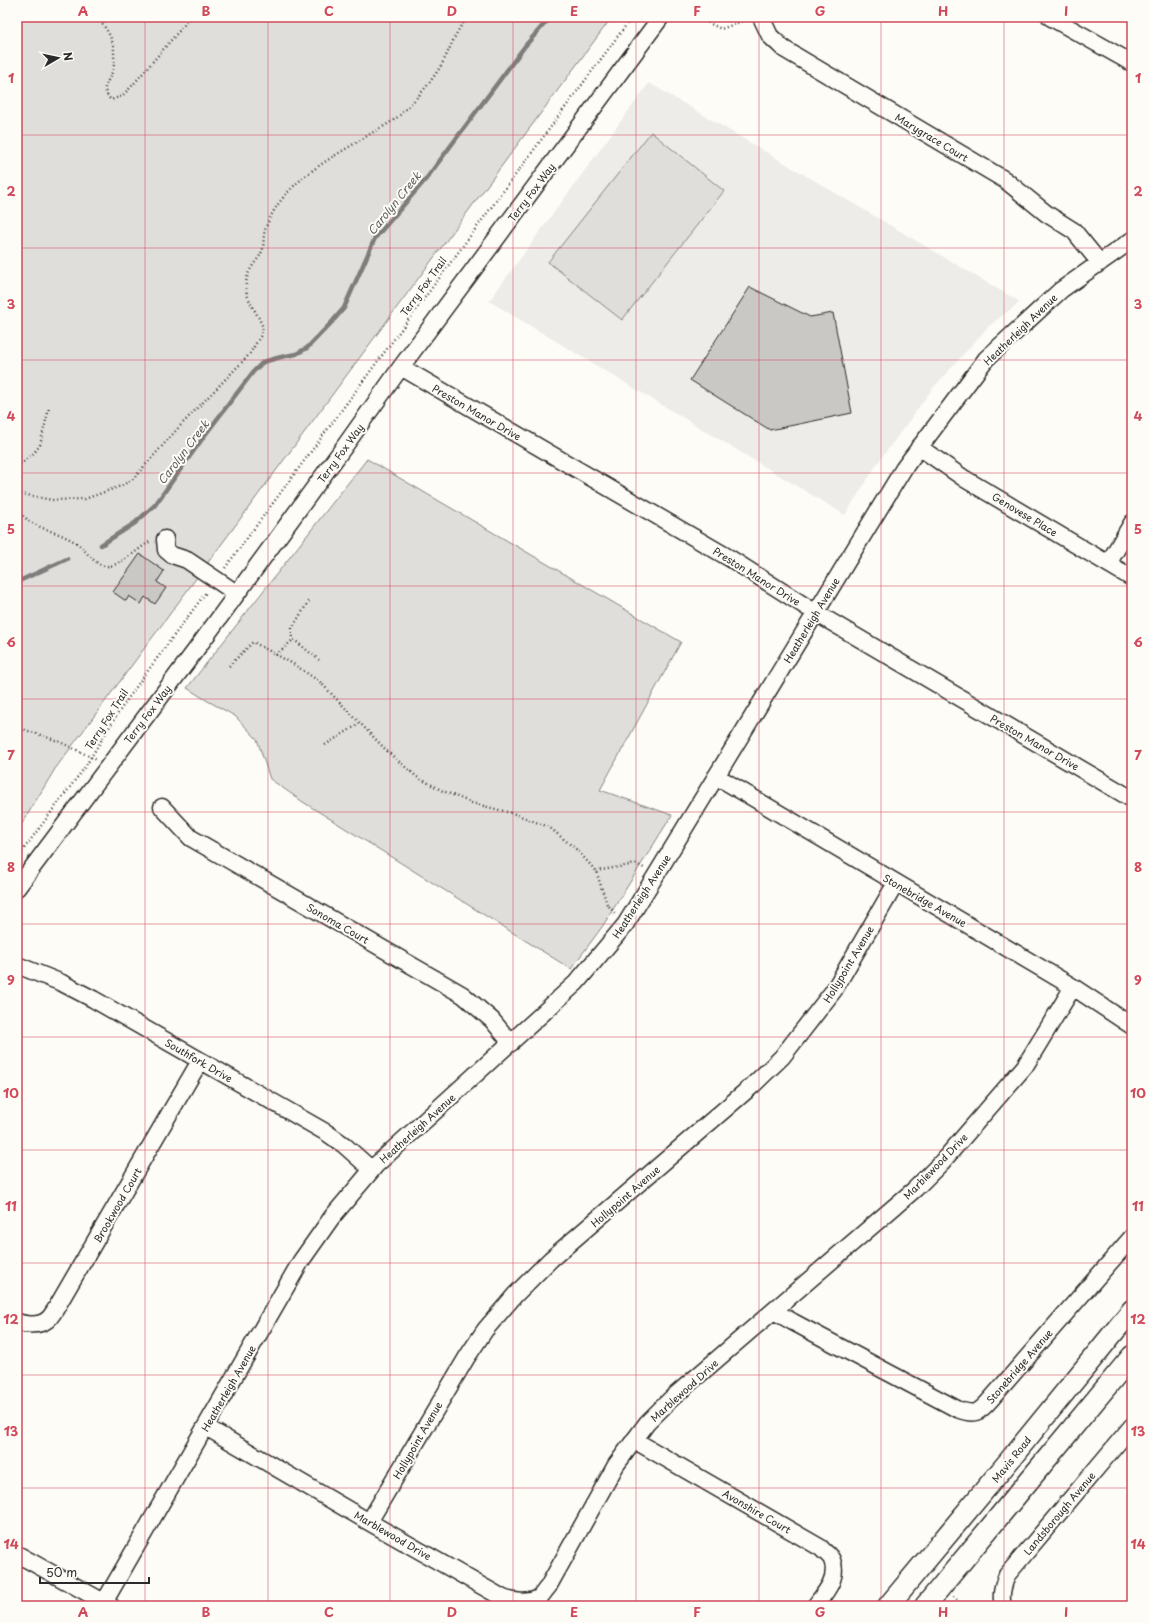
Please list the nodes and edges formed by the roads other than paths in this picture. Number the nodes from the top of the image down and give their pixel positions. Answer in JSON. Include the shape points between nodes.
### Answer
{"nodes":[{"id":1,"x":661,"y":17,"type":"edge"},
{"id":2,"x":761,"y":17,"type":"edge"},
{"id":3,"x":1050,"y":17,"type":"edge"},
{"id":4,"x":1132,"y":63,"type":"edge"},
{"id":5,"x":1132,"y":240,"type":"edge"},
{"id":6,"x":1100,"y":263,"type":"junction"},
{"id":7,"x":401,"y":367,"type":"junction"},
{"id":8,"x":920,"y":447,"type":"junction"},
{"id":9,"x":1132,"y":523,"type":"edge"},
{"id":10,"x":165,"y":539,"type":"road end"},
{"id":11,"x":1108,"y":564,"type":"junction"},
{"id":12,"x":1132,"y":578,"type":"edge"},
{"id":13,"x":236,"y":593,"type":"junction"},
{"id":14,"x":816,"y":613,"type":"junction"},
{"id":15,"x":716,"y":776,"type":"junction"},
{"id":16,"x":1132,"y":799,"type":"edge"},
{"id":17,"x":162,"y":807,"type":"dead end"},
{"id":18,"x":896,"y":882,"type":"junction"},
{"id":19,"x":17,"y":888,"type":"edge"},
{"id":20,"x":17,"y":965,"type":"edge"},
{"id":21,"x":1073,"y":987,"type":"junction"},
{"id":22,"x":1132,"y":1026,"type":"edge"},
{"id":23,"x":511,"y":1043,"type":"junction"},
{"id":24,"x":200,"y":1061,"type":"junction"},
{"id":25,"x":372,"y":1170,"type":"junction"},
{"id":26,"x":1132,"y":1237,"type":"edge"},
{"id":27,"x":1132,"y":1310,"type":"edge"},
{"id":28,"x":774,"y":1311,"type":"junction"},
{"id":29,"x":17,"y":1322,"type":"edge"},
{"id":30,"x":1132,"y":1356,"type":"edge"},
{"id":31,"x":1132,"y":1426,"type":"edge"},
{"id":32,"x":206,"y":1427,"type":"junction"},
{"id":33,"x":634,"y":1440,"type":"junction"},
{"id":34,"x":369,"y":1522,"type":"junction"},
{"id":35,"x":17,"y":1554,"type":"edge"},
{"id":36,"x":106,"y":1605,"type":"edge"},
{"id":37,"x":815,"y":1606,"type":"edge"},
{"id":38,"x":888,"y":1606,"type":"edge"},
{"id":39,"x":925,"y":1606,"type":"edge"},
{"id":40,"x":1003,"y":1606,"type":"edge"}],
"edges":[{"from":1,"to":7,"type":"street","name":"Terry Fox Way"},
{"from":2,"to":6,"type":"street","name":"Marygrace Court","via":[[770,36],[784,50],[1005,180],[1047,214],[1074,231]]},
{"from":3,"to":4,"type":"street"},
{"from":5,"to":6,"type":"street","name":"Heatherleigh Avenue"},
{"from":6,"to":8,"type":"street","name":"Heatherleigh Avenue","via":[[1061,290],[986,359]]},
{"from":7,"to":13,"type":"street","name":"Terry Fox Way"},
{"from":7,"to":14,"type":"street","name":"Preston Manor Drive","via":[[731,559]]},
{"from":8,"to":11,"type":"street","name":"Genovese Place","via":[[965,479]]},
{"from":8,"to":14,"type":"street","name":"Heatherleigh Avenue","via":[[904,468]]},
{"from":9,"to":11,"type":"street"},
{"from":10,"to":13,"type":"street","via":[[166,550],[172,555],[187,560]]},
{"from":11,"to":12,"type":"street","name":"Genovese Place"},
{"from":13,"to":19,"type":"street","name":"Terry Fox Way"},
{"from":14,"to":15,"type":"street","name":"Heatherleigh Avenue"},
{"from":14,"to":16,"type":"street","name":"Preston Manor Drive"},
{"from":15,"to":18,"type":"street","name":"Stonebridge Avenue"},
{"from":15,"to":23,"type":"street","name":"Heatherleigh Avenue","via":[[625,925],[576,983]]},
{"from":17,"to":23,"type":"street","name":"Sonoma Court","via":[[191,838],[463,995],[492,1020]]},
{"from":18,"to":21,"type":"street","name":"Stonebridge Avenue"},
{"from":18,"to":34,"type":"street","name":"Hollypoint Avenue","via":[[834,990],[782,1057],[551,1259],[485,1330]]},
{"from":20,"to":24,"type":"street","name":"Southfork Drive","via":[[93,999]]},
{"from":21,"to":22,"type":"street","name":"Stonebridge Avenue"},
{"from":21,"to":28,"type":"street","name":"Marblewood Drive","via":[[1025,1066],[942,1162],[915,1190]]},
{"from":23,"to":25,"type":"street","name":"Heatherleigh Avenue"},
{"from":24,"to":25,"type":"street","name":"Southfork Drive","via":[[327,1133]]},
{"from":24,"to":29,"type":"street","name":"Brookwood Court","via":[[56,1310],[44,1322],[27,1325]]},
{"from":25,"to":32,"type":"street","name":"Heatherleigh Avenue","via":[[332,1217],[301,1262]]},
{"from":26,"to":28,"type":"street","name":"Stonebridge Avenue","via":[[976,1413],[969,1414],[957,1409]]},
{"from":27,"to":38,"type":"main road","name":"Mavis Road"},
{"from":28,"to":33,"type":"street","name":"Marblewood Drive","via":[[672,1398]]},
{"from":30,"to":39,"type":"main road"},
{"from":31,"to":40,"type":"street","name":"Landsborough Avenue","via":[[1007,1575],[1001,1598]]},
{"from":32,"to":34,"type":"street","name":"Marblewood Drive"},
{"from":32,"to":36,"type":"street","name":"Heatherleigh Avenue"},
{"from":33,"to":34,"type":"street","name":"Marblewood Drive","via":[[616,1465],[548,1587],[534,1600],[510,1601]]},
{"from":33,"to":37,"type":"street","name":"Avonshire Court","via":[[821,1548],[832,1560],[834,1573],[827,1591]]},
{"from":35,"to":36,"type":"street"}]}
